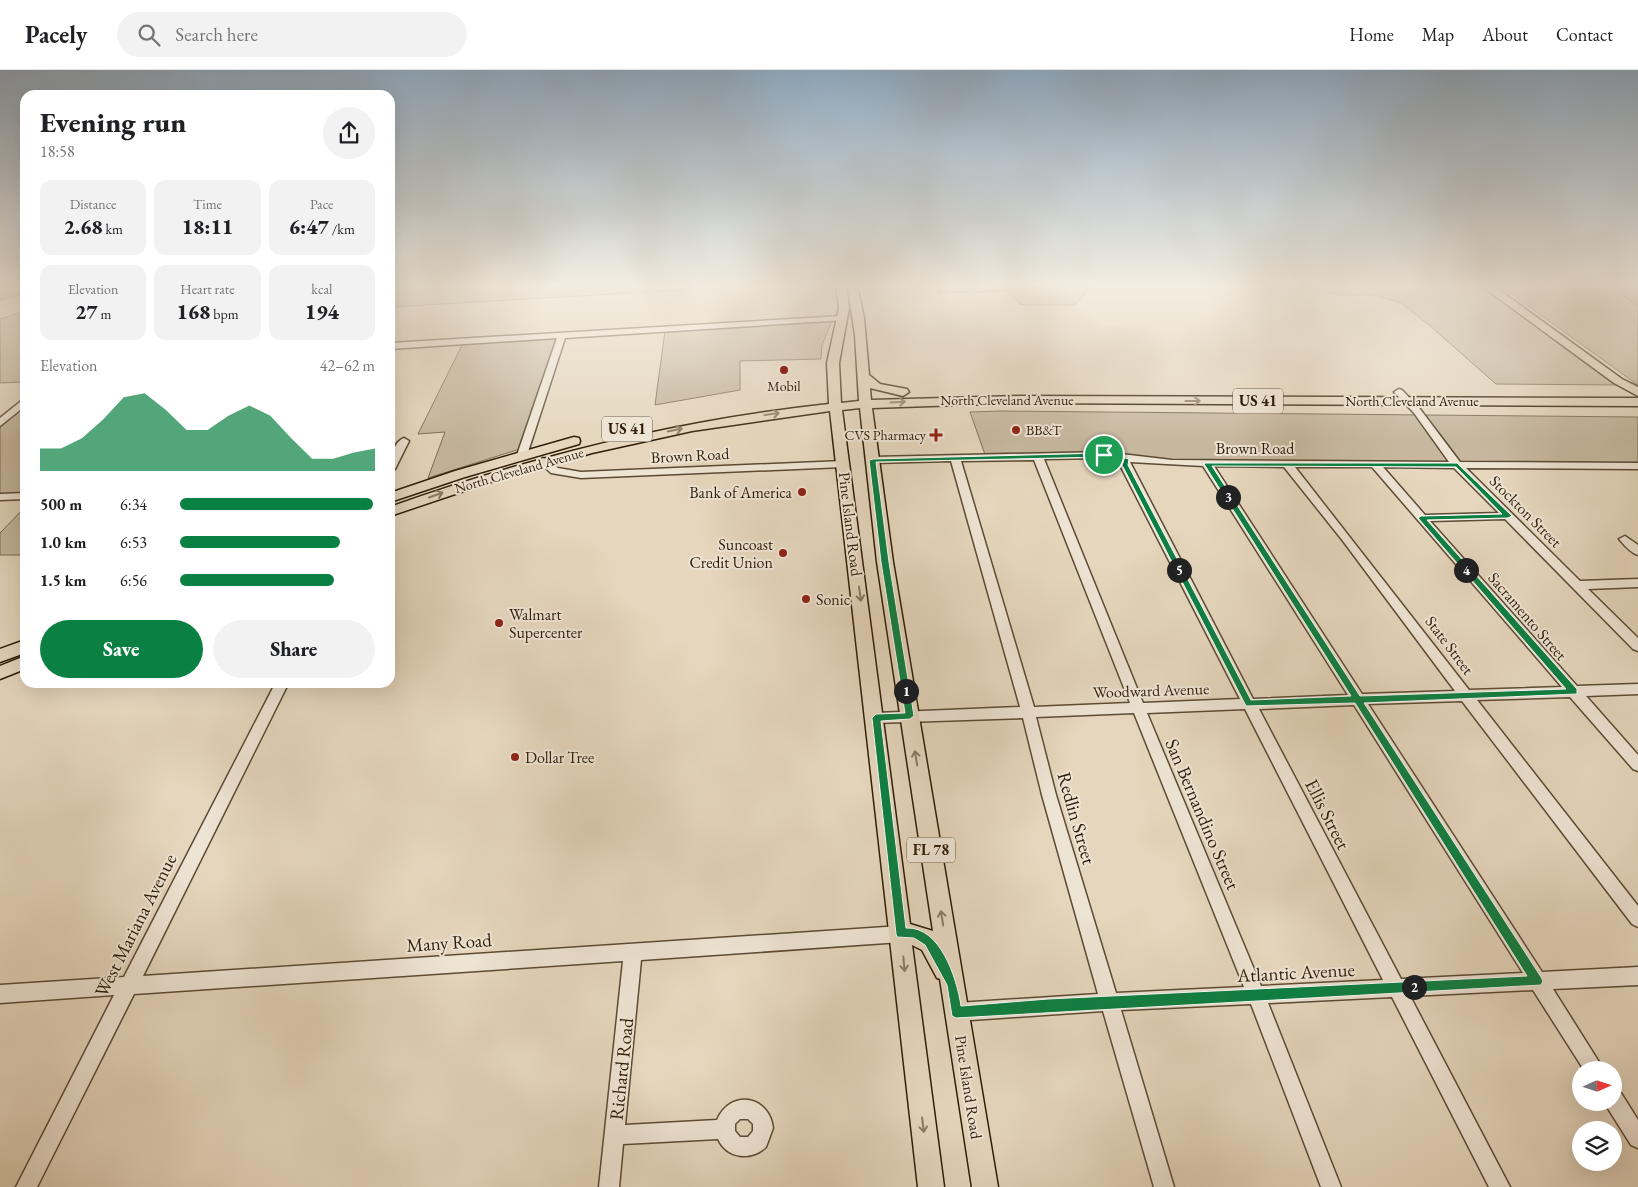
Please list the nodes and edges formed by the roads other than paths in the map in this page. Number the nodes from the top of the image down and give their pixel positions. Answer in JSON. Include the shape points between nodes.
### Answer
{"nodes":[{"id":1,"x":544,"y":336,"type":"edge"},
{"id":2,"x":562,"y":336,"type":"edge"},
{"id":3,"x":838,"y":336,"type":"edge"},
{"id":4,"x":861,"y":336,"type":"edge"},
{"id":5,"x":1556,"y":336,"type":"edge"},
{"id":6,"x":1568,"y":336,"type":"edge"},
{"id":7,"x":395,"y":346,"type":"edge"},
{"id":8,"x":863,"y":375,"type":"junction"},
{"id":9,"x":903,"y":392,"type":"junction"},
{"id":10,"x":1399,"y":392,"type":"junction"},
{"id":11,"x":1638,"y":393,"type":"edge"},
{"id":12,"x":1108,"y":395,"type":"junction"},
{"id":13,"x":865,"y":399,"type":"junction"},
{"id":14,"x":1408,"y":401,"type":"junction"},
{"id":15,"x":835,"y":402,"type":"junction"},
{"id":16,"x":1568,"y":402,"type":"junction"},
{"id":17,"x":1638,"y":402,"type":"edge"},
{"id":18,"x":20,"y":406,"type":"edge"},
{"id":19,"x":0,"y":423,"type":"edge"},
{"id":20,"x":404,"y":441,"type":"dead end"},
{"id":21,"x":522,"y":455,"type":"junction"},
{"id":22,"x":1038,"y":457,"type":"junction"},
{"id":23,"x":395,"y":459,"type":"edge"},
{"id":24,"x":955,"y":459,"type":"junction"},
{"id":25,"x":1125,"y":459,"type":"junction"},
{"id":26,"x":873,"y":460,"type":"junction"},
{"id":27,"x":543,"y":461,"type":"junction"},
{"id":28,"x":843,"y":464,"type":"junction"},
{"id":29,"x":1207,"y":464,"type":"junction"},
{"id":30,"x":1288,"y":464,"type":"junction"},
{"id":31,"x":1374,"y":465,"type":"junction"},
{"id":32,"x":1457,"y":465,"type":"junction"},
{"id":33,"x":1638,"y":466,"type":"edge"},
{"id":34,"x":416,"y":488,"type":"junction"},
{"id":35,"x":20,"y":496,"type":"edge"},
{"id":36,"x":395,"y":496,"type":"edge"},
{"id":37,"x":0,"y":497,"type":"edge"},
{"id":38,"x":395,"y":499,"type":"edge"},
{"id":39,"x":395,"y":510,"type":"edge"},
{"id":40,"x":1508,"y":516,"type":"junction"},
{"id":41,"x":1421,"y":518,"type":"junction"},
{"id":42,"x":1625,"y":539,"type":"dead end"},
{"id":43,"x":1638,"y":551,"type":"edge"},
{"id":44,"x":1638,"y":583,"type":"edge"},
{"id":45,"x":1577,"y":585,"type":"junction"},
{"id":46,"x":1638,"y":646,"type":"edge"},
{"id":47,"x":20,"y":648,"type":"edge"},
{"id":48,"x":0,"y":656,"type":"edge"},
{"id":49,"x":20,"y":664,"type":"edge"},
{"id":50,"x":0,"y":673,"type":"edge"},
{"id":51,"x":279,"y":688,"type":"edge"},
{"id":52,"x":1638,"y":689,"type":"edge"},
{"id":53,"x":1574,"y":692,"type":"junction"},
{"id":54,"x":1466,"y":695,"type":"junction"},
{"id":55,"x":1358,"y":700,"type":"junction"},
{"id":56,"x":1249,"y":704,"type":"junction"},
{"id":57,"x":1139,"y":708,"type":"junction"},
{"id":58,"x":1028,"y":712,"type":"junction"},
{"id":59,"x":910,"y":716,"type":"junction"},
{"id":60,"x":876,"y":718,"type":"junction"},
{"id":61,"x":1638,"y":765,"type":"edge"},
{"id":62,"x":1638,"y":919,"type":"edge"},
{"id":63,"x":901,"y":934,"type":"junction"},
{"id":64,"x":633,"y":951,"type":"junction"},
{"id":65,"x":1638,"y":976,"type":"edge"},
{"id":66,"x":1537,"y":981,"type":"junction"},
{"id":67,"x":952,"y":984,"type":"junction"},
{"id":68,"x":128,"y":986,"type":"junction"},
{"id":69,"x":1395,"y":988,"type":"junction"},
{"id":70,"x":0,"y":994,"type":"edge"},
{"id":71,"x":1254,"y":995,"type":"junction"},
{"id":72,"x":1111,"y":1003,"type":"junction"},
{"id":73,"x":956,"y":1012,"type":"junction"},
{"id":74,"x":1589,"y":1061,"type":"edge"},
{"id":75,"x":1621,"y":1111,"type":"edge"},
{"id":76,"x":726,"y":1129,"type":"dead end"},
{"id":77,"x":615,"y":1135,"type":"junction"},
{"id":78,"x":1638,"y":1138,"type":"edge"},
{"id":79,"x":26,"y":1187,"type":"edge"},
{"id":80,"x":609,"y":1187,"type":"edge"},
{"id":81,"x":931,"y":1187,"type":"edge"},
{"id":82,"x":985,"y":1187,"type":"edge"},
{"id":83,"x":1164,"y":1187,"type":"edge"},
{"id":84,"x":1331,"y":1187,"type":"edge"},
{"id":85,"x":1500,"y":1187,"type":"edge"}],
"edges":[{"from":1,"to":7,"type":"street"},
{"from":2,"to":21,"type":"street"},
{"from":3,"to":15,"type":"main road","number":"FL 78","via":[[833,362]]},
{"from":4,"to":8,"type":"main road","number":"FL 78"},
{"from":5,"to":11,"type":"main road"},
{"from":6,"to":11,"type":"main road","via":[[1630,381]]},
{"from":8,"to":9,"type":"main road","via":[[876,387]]},
{"from":8,"to":13,"type":"main road","number":"FL 78"},
{"from":9,"to":12,"type":"main road","name":"North Cleveland Avenue","number":"US 41"},
{"from":9,"to":13,"type":"main road","name":"North Cleveland Avenue","number":"US 41"},
{"from":10,"to":11,"type":"main road","name":"North Cleveland Avenue","number":"US 41"},
{"from":10,"to":12,"type":"main road","name":"North Cleveland Avenue","number":"US 41","via":[[1178,391]]},
{"from":10,"to":14,"type":"street","name":"Stockton Street"},
{"from":11,"to":16,"type":"main road","via":[[1634,398]]},
{"from":13,"to":12,"type":"main road","name":"North Cleveland Avenue","number":"US 41","one_way":true,"via":[[1030,400]]},
{"from":12,"to":14,"type":"main road","name":"North Cleveland Avenue","number":"US 41","one_way":true},
{"from":13,"to":15,"type":"main road","name":"North Cleveland Avenue","number":"US 41"},
{"from":13,"to":26,"type":"main road","name":"Pine Island Road","number":"FL 78"},
{"from":14,"to":16,"type":"main road","name":"North Cleveland Avenue","number":"US 41"},
{"from":14,"to":32,"type":"street","name":"Stockton Street"},
{"from":15,"to":21,"type":"main road","name":"North Cleveland Avenue","number":"US 41","via":[[770,404],[674,419]]},
{"from":27,"to":15,"type":"main road","name":"North Cleveland Avenue","number":"US 41","one_way":true,"via":[[615,442]]},
{"from":15,"to":28,"type":"main road","name":"Pine Island Road","number":"FL 78"},
{"from":16,"to":17,"type":"main road","name":"North Cleveland Avenue","number":"US 41"},
{"from":18,"to":19,"type":"street"},
{"from":20,"to":23,"type":"street"},
{"from":21,"to":34,"type":"main road","name":"North Cleveland Avenue","number":"US 41"},
{"from":22,"to":24,"type":"street","name":"Brown Road"},
{"from":22,"to":25,"type":"street","name":"Brown Road","via":[[1104,455]]},
{"from":22,"to":57,"type":"street","name":"San Bernandino Street"},
{"from":24,"to":26,"type":"street","name":"Brown Road"},
{"from":24,"to":58,"type":"street","name":"Redlin Street"},
{"from":25,"to":29,"type":"street","name":"Brown Road"},
{"from":25,"to":56,"type":"street","name":"Ellis Street","via":[[1125,465]]},
{"from":26,"to":59,"type":"main road","name":"Pine Island Road","number":"FL 78","via":[[885,562]]},
{"from":27,"to":28,"type":"street","name":"Brown Road","via":[[555,471],[581,475]]},
{"from":39,"to":27,"type":"main road","name":"North Cleveland Avenue","number":"US 41","one_way":true},
{"from":28,"to":60,"type":"main road","name":"Pine Island Road","number":"FL 78","one_way":true},
{"from":29,"to":30,"type":"street","name":"Brown Road"},
{"from":29,"to":55,"type":"street"},
{"from":30,"to":31,"type":"street","name":"Brown Road"},
{"from":30,"to":54,"type":"street","name":"State Street"},
{"from":31,"to":32,"type":"street","name":"Brown Road"},
{"from":31,"to":41,"type":"street","name":"Sacramento Street"},
{"from":32,"to":33,"type":"street","name":"Brown Road"},
{"from":32,"to":40,"type":"street","name":"Stockton Street"},
{"from":34,"to":36,"type":"main road","name":"North Cleveland Avenue","number":"US 41"},
{"from":34,"to":38,"type":"main road"},
{"from":35,"to":37,"type":"street"},
{"from":40,"to":41,"type":"street"},
{"from":40,"to":45,"type":"street","name":"Stockton Street"},
{"from":41,"to":53,"type":"street","name":"Sacramento Street"},
{"from":42,"to":43,"type":"street"},
{"from":44,"to":45,"type":"street"},
{"from":45,"to":46,"type":"street","name":"Stockton Street"},
{"from":47,"to":48,"type":"main road"},
{"from":49,"to":50,"type":"main road"},
{"from":51,"to":68,"type":"street","name":"West Mariana Avenue"},
{"from":52,"to":53,"type":"street","name":"Woodward Avenue"},
{"from":53,"to":54,"type":"street","name":"Woodward Avenue"},
{"from":53,"to":61,"type":"street","name":"Sacramento Street"},
{"from":54,"to":55,"type":"street","name":"Woodward Avenue"},
{"from":54,"to":62,"type":"street","name":"State Street"},
{"from":55,"to":56,"type":"street","name":"Woodward Avenue"},
{"from":55,"to":66,"type":"street"},
{"from":56,"to":57,"type":"street","name":"Woodward Avenue"},
{"from":56,"to":69,"type":"street","name":"Ellis Street"},
{"from":57,"to":58,"type":"street","name":"Woodward Avenue"},
{"from":57,"to":71,"type":"street","name":"San Bernandino Street","via":[[1226,918]]},
{"from":58,"to":59,"type":"street","name":"Woodward Avenue"},
{"from":58,"to":72,"type":"street","name":"Redlin Street","via":[[1049,795]]},
{"from":59,"to":60,"type":"street","name":"Woodward Avenue"},
{"from":67,"to":59,"type":"main road","name":"Pine Island Road","number":"FL 78","one_way":true},
{"from":60,"to":63,"type":"main road","name":"Pine Island Road","number":"FL 78"},
{"from":63,"to":64,"type":"street","name":"Many Road"},
{"from":63,"to":67,"type":"main road","via":[[916,933],[929,941]]},
{"from":63,"to":81,"type":"main road","name":"Pine Island Road","number":"FL 78","one_way":true},
{"from":64,"to":68,"type":"street","name":"Many Road"},
{"from":64,"to":77,"type":"street","name":"Richard Road"},
{"from":65,"to":66,"type":"street","name":"Atlantic Avenue"},
{"from":66,"to":69,"type":"street","name":"Atlantic Avenue"},
{"from":66,"to":74,"type":"street"},
{"from":67,"to":73,"type":"main road","name":"Pine Island Road","number":"FL 78"},
{"from":68,"to":70,"type":"street","name":"Many Road"},
{"from":68,"to":79,"type":"street","name":"West Mariana Avenue"},
{"from":69,"to":71,"type":"street","name":"Atlantic Avenue"},
{"from":69,"to":85,"type":"street","name":"Ellis Street"},
{"from":71,"to":72,"type":"street","name":"Atlantic Avenue"},
{"from":71,"to":84,"type":"street","name":"San Bernandino Street"},
{"from":72,"to":73,"type":"street","name":"Atlantic Avenue"},
{"from":72,"to":83,"type":"street","name":"Redlin Street"},
{"from":73,"to":82,"type":"main road","name":"Pine Island Road","number":"FL 78"},
{"from":75,"to":78,"type":"street"},
{"from":76,"to":77,"type":"street"},
{"from":77,"to":80,"type":"street","name":"Richard Road"}]}
